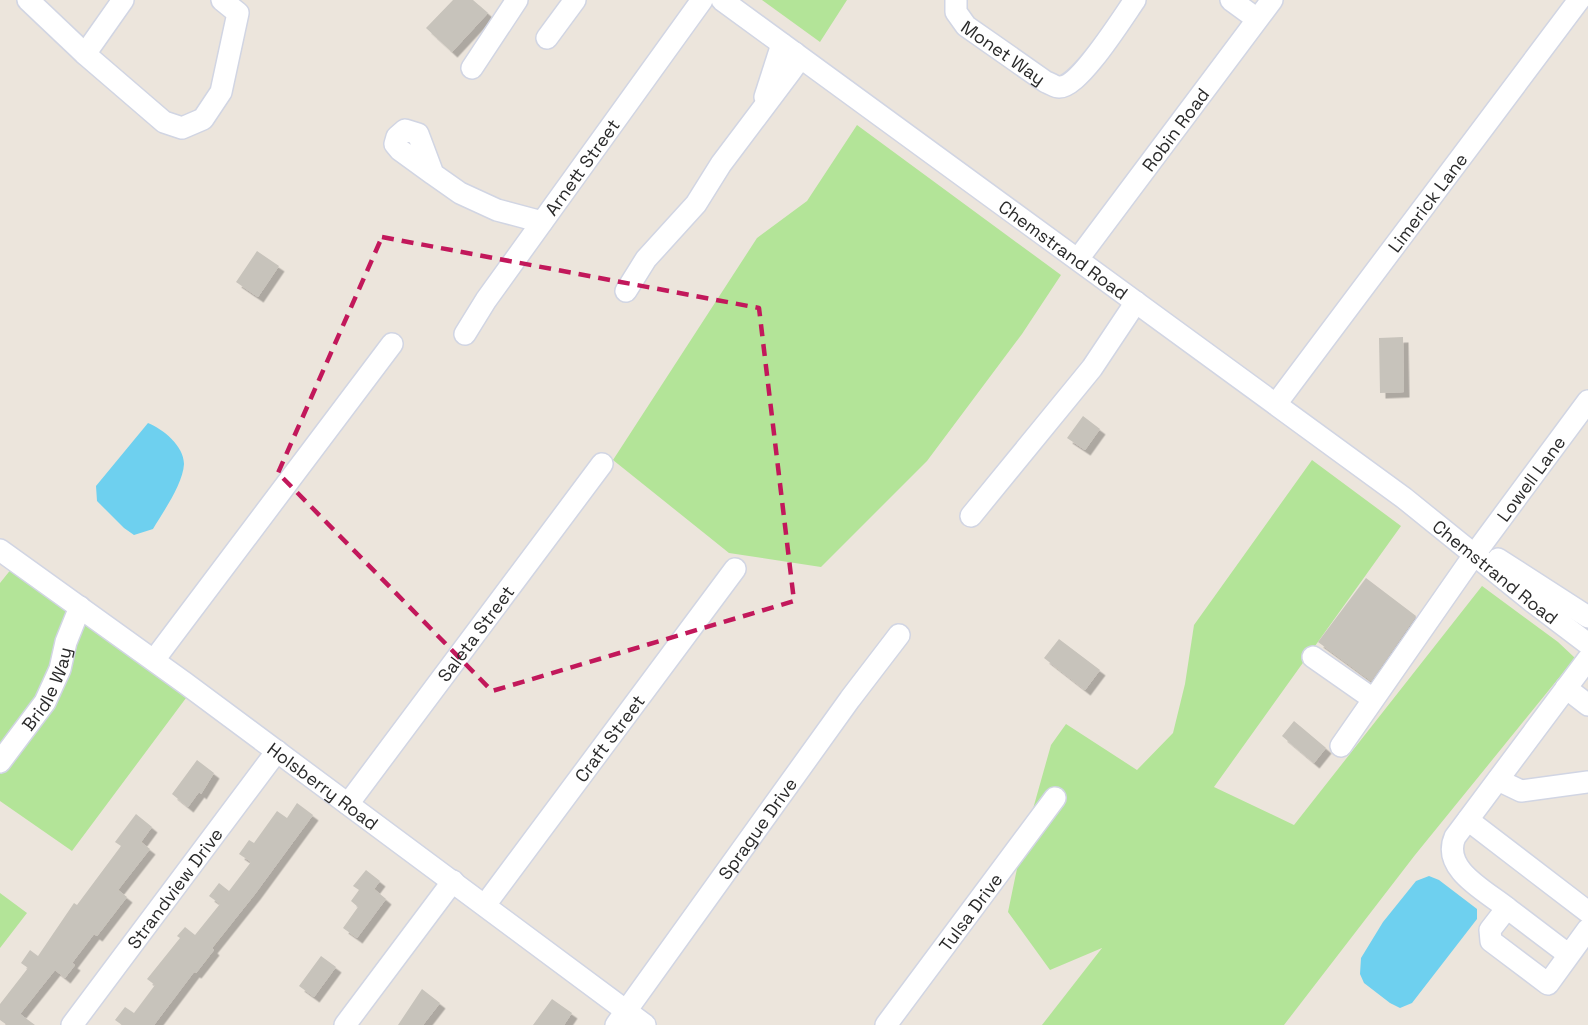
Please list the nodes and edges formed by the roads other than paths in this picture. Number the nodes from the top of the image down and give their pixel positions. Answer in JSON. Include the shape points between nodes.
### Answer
{"nodes":[{"id":1,"x":28,"y":0,"type":"edge"},
{"id":2,"x":123,"y":0,"type":"edge"},
{"id":3,"x":222,"y":0,"type":"edge"},
{"id":4,"x":517,"y":0,"type":"edge"},
{"id":5,"x":575,"y":0,"type":"edge"},
{"id":6,"x":702,"y":0,"type":"edge"},
{"id":7,"x":722,"y":0,"type":"edge"},
{"id":8,"x":956,"y":0,"type":"edge"},
{"id":9,"x":1135,"y":0,"type":"edge"},
{"id":10,"x":1231,"y":0,"type":"edge"},
{"id":11,"x":1272,"y":0,"type":"edge"},
{"id":12,"x":1579,"y":0,"type":"edge"},
{"id":13,"x":1257,"y":19,"type":"junction"},
{"id":14,"x":547,"y":38,"type":"dead end"},
{"id":15,"x":789,"y":48,"type":"junction"},
{"id":16,"x":85,"y":54,"type":"junction"},
{"id":17,"x":472,"y":68,"type":"dead end"},
{"id":18,"x":434,"y":174,"type":"dead end"},
{"id":19,"x":542,"y":222,"type":"junction"},
{"id":20,"x":1078,"y":260,"type":"junction"},
{"id":21,"x":626,"y":291,"type":"dead end"},
{"id":22,"x":1136,"y":302,"type":"junction"},
{"id":23,"x":465,"y":334,"type":"dead end"},
{"id":24,"x":392,"y":344,"type":"dead end"},
{"id":25,"x":1588,"y":401,"type":"edge"},
{"id":26,"x":1276,"y":404,"type":"junction"},
{"id":27,"x":602,"y":464,"type":"dead end"},
{"id":28,"x":971,"y":516,"type":"dead end"},
{"id":29,"x":0,"y":550,"type":"edge"},
{"id":30,"x":1477,"y":551,"type":"junction"},
{"id":31,"x":735,"y":569,"type":"dead end"},
{"id":32,"x":80,"y":607,"type":"junction"},
{"id":33,"x":1588,"y":617,"type":"edge"},
{"id":34,"x":899,"y":635,"type":"dead end"},
{"id":35,"x":1588,"y":644,"type":"edge"},
{"id":36,"x":1313,"y":657,"type":"dead end"},
{"id":37,"x":1588,"y":659,"type":"edge"},
{"id":38,"x":154,"y":660,"type":"junction"},
{"id":39,"x":1566,"y":688,"type":"junction"},
{"id":40,"x":1373,"y":699,"type":"junction"},
{"id":41,"x":1588,"y":705,"type":"edge"},
{"id":42,"x":1341,"y":746,"type":"dead end"},
{"id":43,"x":277,"y":751,"type":"junction"},
{"id":44,"x":0,"y":762,"type":"edge"},
{"id":45,"x":1498,"y":780,"type":"junction"},
{"id":46,"x":1588,"y":782,"type":"edge"},
{"id":47,"x":1055,"y":798,"type":"dead end"},
{"id":48,"x":348,"y":804,"type":"junction"},
{"id":49,"x":1468,"y":820,"type":"junction"},
{"id":50,"x":453,"y":881,"type":"junction"},
{"id":51,"x":485,"y":905,"type":"junction"},
{"id":52,"x":1507,"y":908,"type":"junction"},
{"id":53,"x":1588,"y":912,"type":"edge"},
{"id":54,"x":1588,"y":929,"type":"edge"},
{"id":55,"x":1569,"y":955,"type":"junction"},
{"id":56,"x":621,"y":1018,"type":"edge"},
{"id":57,"x":72,"y":1025,"type":"edge"},
{"id":58,"x":345,"y":1025,"type":"edge"},
{"id":59,"x":645,"y":1025,"type":"edge"},
{"id":60,"x":886,"y":1025,"type":"edge"}],
"edges":[{"from":1,"to":16,"type":"street"},
{"from":2,"to":16,"type":"street"},
{"from":3,"to":16,"type":"street","via":[[238,13],[221,92],[203,119],[182,128],[164,122]]},
{"from":4,"to":17,"type":"street"},
{"from":5,"to":14,"type":"street"},
{"from":6,"to":19,"type":"street","name":"Arnett Street"},
{"from":7,"to":15,"type":"street","name":"Chemstrand Road"},
{"from":8,"to":9,"type":"street","name":"Monet Way","via":[[956,12],[966,26],[1059,87],[1083,73]]},
{"from":10,"to":13,"type":"street"},
{"from":11,"to":13,"type":"street","name":"Robin Road"},
{"from":12,"to":26,"type":"street","name":"Limerick Lane"},
{"from":13,"to":20,"type":"street","name":"Robin Road"},
{"from":15,"to":20,"type":"street","name":"Chemstrand Road"},
{"from":15,"to":21,"type":"street","via":[[760,113],[696,204],[646,259]]},
{"from":18,"to":19,"type":"street","via":[[471,200]]},
{"from":19,"to":23,"type":"street","name":"Arnett Street"},
{"from":20,"to":22,"type":"street","name":"Chemstrand Road"},
{"from":22,"to":26,"type":"street","name":"Chemstrand Road"},
{"from":22,"to":28,"type":"street","via":[[1092,368]]},
{"from":24,"to":38,"type":"street"},
{"from":25,"to":30,"type":"street","name":"Lowell Lane"},
{"from":26,"to":30,"type":"street","name":"Chemstrand Road"},
{"from":27,"to":48,"type":"street","name":"Saleta Street"},
{"from":29,"to":32,"type":"street","name":"Holsberry Road"},
{"from":30,"to":33,"type":"street","name":"Chemstrand Road"},
{"from":30,"to":35,"type":"street","name":"Chemstrand Road"},
{"from":30,"to":40,"type":"street","name":"Lowell Lane"},
{"from":31,"to":51,"type":"street","name":"Craft Street"},
{"from":32,"to":38,"type":"street","name":"Holsberry Road"},
{"from":32,"to":44,"type":"street","name":"Bridle Way","via":[[45,702]]},
{"from":34,"to":56,"type":"street","name":"Sprague Drive"},
{"from":36,"to":40,"type":"street"},
{"from":37,"to":39,"type":"street"},
{"from":38,"to":43,"type":"street","name":"Holsberry Road"},
{"from":39,"to":41,"type":"street"},
{"from":39,"to":45,"type":"street"},
{"from":40,"to":42,"type":"street","name":"Lowell Lane"},
{"from":43,"to":48,"type":"street","name":"Holsberry Road"},
{"from":43,"to":57,"type":"street","name":"Strandview Drive"},
{"from":45,"to":46,"type":"street","via":[[1521,791]]},
{"from":45,"to":49,"type":"street"},
{"from":47,"to":60,"type":"street","name":"Tulsa Drive"},
{"from":48,"to":50,"type":"street","name":"Holsberry Road"},
{"from":49,"to":52,"type":"street","via":[[1452,844],[1455,861],[1464,875]]},
{"from":49,"to":53,"type":"street"},
{"from":50,"to":51,"type":"street","name":"Holsberry Road"},
{"from":50,"to":58,"type":"street"},
{"from":51,"to":56,"type":"street","name":"Holsberry Road"},
{"from":52,"to":55,"type":"street"},
{"from":52,"to":55,"type":"street","via":[[1490,930],[1491,941],[1548,984]]},
{"from":54,"to":55,"type":"street"},
{"from":56,"to":59,"type":"street","name":"Holsberry Road"}]}
